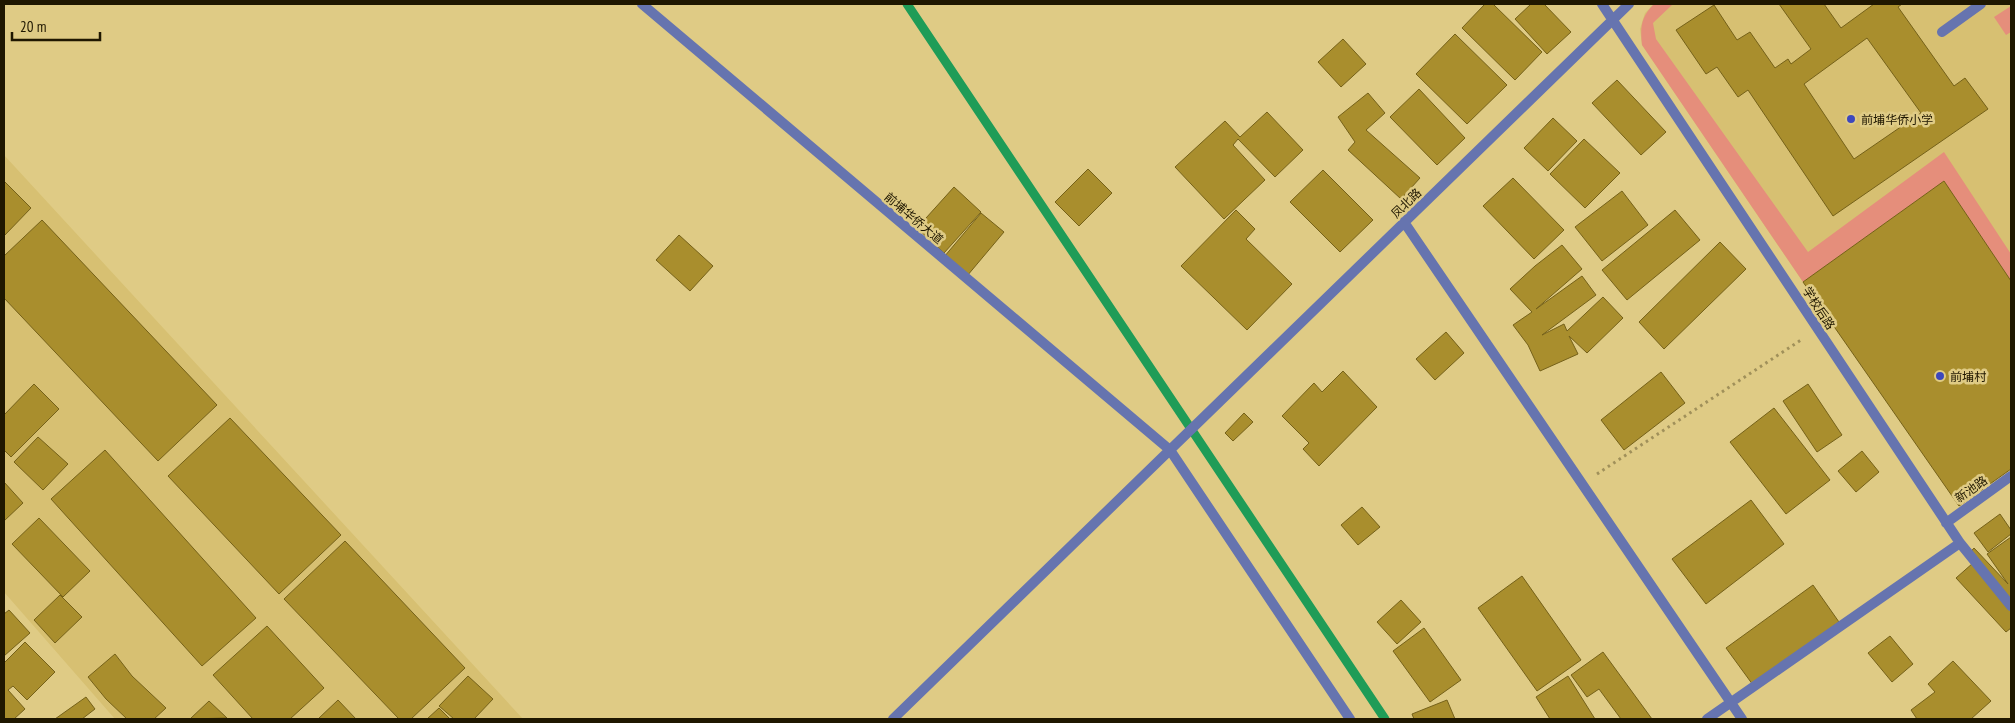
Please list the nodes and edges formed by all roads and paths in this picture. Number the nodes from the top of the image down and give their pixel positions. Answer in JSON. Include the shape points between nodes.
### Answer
{"nodes":[{"id":1,"x":642,"y":4,"type":"edge"},
{"id":2,"x":1602,"y":4,"type":"edge"},
{"id":3,"x":1630,"y":4,"type":"edge"},
{"id":4,"x":1981,"y":4,"type":"edge"},
{"id":5,"x":1613,"y":20,"type":"junction"},
{"id":6,"x":1942,"y":32,"type":"dead end"},
{"id":7,"x":1404,"y":222,"type":"junction"},
{"id":8,"x":1818,"y":329,"type":"junction"},
{"id":9,"x":1170,"y":450,"type":"junction"},
{"id":10,"x":2011,"y":476,"type":"edge"},
{"id":11,"x":1582,"y":484,"type":"junction"},
{"id":12,"x":1946,"y":523,"type":"junction"},
{"id":13,"x":1960,"y":543,"type":"junction"},
{"id":14,"x":2011,"y":606,"type":"edge"},
{"id":15,"x":1731,"y":703,"type":"junction"},
{"id":16,"x":894,"y":719,"type":"edge"},
{"id":17,"x":1350,"y":719,"type":"edge"},
{"id":18,"x":1708,"y":719,"type":"edge"},
{"id":19,"x":1742,"y":719,"type":"edge"}],
"edges":[{"from":1,"to":9,"type":"street","name":"前埔华侨大道"},
{"from":2,"to":5,"type":"street","name":"学校后路"},
{"from":3,"to":5,"type":"street","name":"凤北路"},
{"from":4,"to":6,"type":"street"},
{"from":5,"to":7,"type":"street","name":"凤北路"},
{"from":5,"to":8,"type":"street","name":"学校后路"},
{"from":7,"to":9,"type":"street","name":"凤北路"},
{"from":7,"to":11,"type":"street"},
{"from":8,"to":11,"type":"path"},
{"from":8,"to":12,"type":"street","name":"学校后路"},
{"from":9,"to":16,"type":"street","name":"凤北路"},
{"from":9,"to":17,"type":"street","name":"前埔华侨大道"},
{"from":10,"to":12,"type":"street","name":"新池路"},
{"from":11,"to":15,"type":"street"},
{"from":12,"to":13,"type":"street","name":"学校后路"},
{"from":13,"to":14,"type":"street","name":"学校后路"},
{"from":13,"to":15,"type":"street"},
{"from":15,"to":18,"type":"street"},
{"from":15,"to":19,"type":"street"}]}
